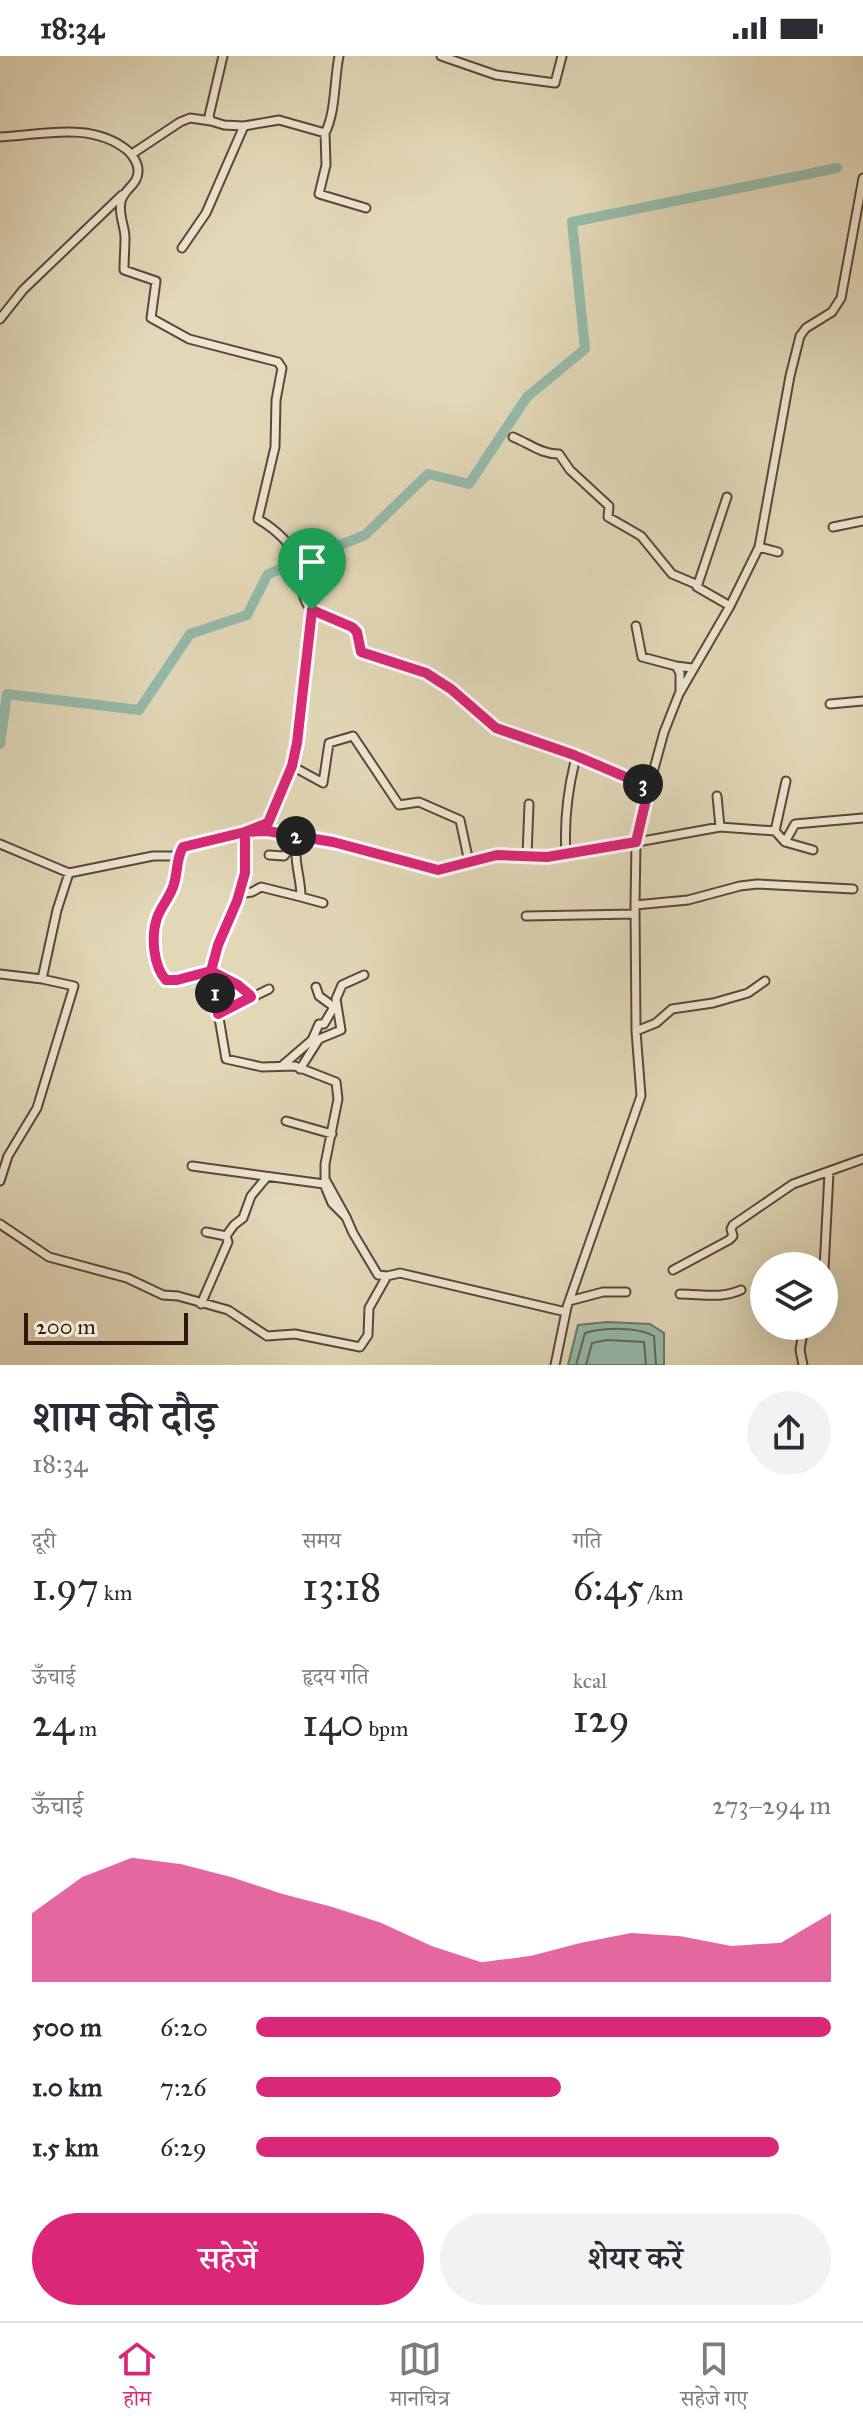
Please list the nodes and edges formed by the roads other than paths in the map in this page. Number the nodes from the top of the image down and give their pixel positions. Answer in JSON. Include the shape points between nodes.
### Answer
{"nodes":[{"id":1,"x":223,"y":56,"type":"edge"},
{"id":2,"x":339,"y":56,"type":"edge"},
{"id":3,"x":441,"y":56,"type":"edge"},
{"id":4,"x":562,"y":56,"type":"edge"},
{"id":5,"x":211,"y":121,"type":"junction"},
{"id":6,"x":244,"y":126,"type":"junction"},
{"id":7,"x":325,"y":133,"type":"junction"},
{"id":8,"x":0,"y":137,"type":"edge"},
{"id":9,"x":132,"y":154,"type":"junction"},
{"id":10,"x":863,"y":178,"type":"edge"},
{"id":11,"x":122,"y":195,"type":"junction"},
{"id":12,"x":366,"y":208,"type":"dead end"},
{"id":13,"x":182,"y":248,"type":"dead end"},
{"id":14,"x":0,"y":319,"type":"edge"},
{"id":15,"x":513,"y":437,"type":"dead end"},
{"id":16,"x":727,"y":497,"type":"dead end"},
{"id":17,"x":863,"y":521,"type":"edge"},
{"id":18,"x":833,"y":527,"type":"dead end"},
{"id":19,"x":759,"y":547,"type":"junction"},
{"id":20,"x":778,"y":552,"type":"dead end"},
{"id":21,"x":698,"y":585,"type":"junction"},
{"id":22,"x":730,"y":606,"type":"junction"},
{"id":23,"x":312,"y":610,"type":"junction"},
{"id":24,"x":636,"y":626,"type":"dead end"},
{"id":25,"x":676,"y":666,"type":"junction"},
{"id":26,"x":692,"y":668,"type":"junction"},
{"id":27,"x":681,"y":692,"type":"junction"},
{"id":28,"x":863,"y":701,"type":"edge"},
{"id":29,"x":830,"y":704,"type":"dead end"},
{"id":30,"x":576,"y":757,"type":"junction"},
{"id":31,"x":292,"y":766,"type":"junction"},
{"id":32,"x":786,"y":781,"type":"dead end"},
{"id":33,"x":649,"y":787,"type":"junction"},
{"id":34,"x":717,"y":796,"type":"dead end"},
{"id":35,"x":529,"y":804,"type":"dead end"},
{"id":36,"x":863,"y":818,"type":"edge"},
{"id":37,"x":720,"y":827,"type":"junction"},
{"id":38,"x":775,"y":831,"type":"junction"},
{"id":39,"x":245,"y":832,"type":"junction"},
{"id":40,"x":302,"y":837,"type":"junction"},
{"id":41,"x":636,"y":842,"type":"junction"},
{"id":42,"x":785,"y":842,"type":"junction"},
{"id":43,"x":0,"y":844,"type":"edge"},
{"id":44,"x":296,"y":849,"type":"junction"},
{"id":45,"x":813,"y":850,"type":"dead end"},
{"id":46,"x":269,"y":855,"type":"dead end"},
{"id":47,"x":566,"y":855,"type":"junction"},
{"id":48,"x":177,"y":856,"type":"junction"},
{"id":49,"x":527,"y":856,"type":"junction"},
{"id":50,"x":469,"y":862,"type":"junction"},
{"id":51,"x":69,"y":873,"type":"junction"},
{"id":52,"x":245,"y":873,"type":"junction"},
{"id":53,"x":254,"y":873,"type":"dead end"},
{"id":54,"x":853,"y":889,"type":"dead end"},
{"id":55,"x":238,"y":894,"type":"junction"},
{"id":56,"x":301,"y":897,"type":"junction"},
{"id":57,"x":323,"y":903,"type":"dead end"},
{"id":58,"x":635,"y":910,"type":"junction"},
{"id":59,"x":526,"y":916,"type":"dead end"},
{"id":60,"x":211,"y":971,"type":"junction"},
{"id":61,"x":0,"y":974,"type":"edge"},
{"id":62,"x":364,"y":975,"type":"dead end"},
{"id":63,"x":42,"y":979,"type":"junction"},
{"id":64,"x":765,"y":981,"type":"dead end"},
{"id":65,"x":316,"y":987,"type":"dead end"},
{"id":66,"x":214,"y":988,"type":"junction"},
{"id":67,"x":269,"y":989,"type":"dead end"},
{"id":68,"x":249,"y":998,"type":"junction"},
{"id":69,"x":218,"y":1014,"type":"junction"},
{"id":70,"x":636,"y":1031,"type":"junction"},
{"id":71,"x":283,"y":1065,"type":"junction"},
{"id":72,"x":300,"y":1069,"type":"junction"},
{"id":73,"x":286,"y":1121,"type":"dead end"},
{"id":74,"x":332,"y":1134,"type":"junction"},
{"id":75,"x":863,"y":1159,"type":"edge"},
{"id":76,"x":192,"y":1166,"type":"dead end"},
{"id":77,"x":829,"y":1173,"type":"junction"},
{"id":78,"x":266,"y":1178,"type":"junction"},
{"id":79,"x":0,"y":1181,"type":"edge"},
{"id":80,"x":346,"y":1217,"type":"junction"},
{"id":81,"x":0,"y":1224,"type":"edge"},
{"id":82,"x":206,"y":1232,"type":"dead end"},
{"id":83,"x":226,"y":1236,"type":"junction"},
{"id":84,"x":825,"y":1252,"type":"edge"},
{"id":85,"x":673,"y":1270,"type":"dead end"},
{"id":86,"x":387,"y":1276,"type":"junction"},
{"id":87,"x":741,"y":1290,"type":"dead end"},
{"id":88,"x":626,"y":1292,"type":"dead end"},
{"id":89,"x":680,"y":1294,"type":"dead end"},
{"id":90,"x":569,"y":1301,"type":"junction"},
{"id":91,"x":201,"y":1304,"type":"junction"},
{"id":92,"x":566,"y":1312,"type":"junction"},
{"id":93,"x":802,"y":1340,"type":"edge"},
{"id":94,"x":555,"y":1365,"type":"edge"},
{"id":95,"x":803,"y":1365,"type":"edge"}],
"edges":[{"from":1,"to":5,"type":"street"},
{"from":2,"to":7,"type":"street"},
{"from":3,"to":4,"type":"street","via":[[496,75],[555,83]]},
{"from":5,"to":6,"type":"street"},
{"from":5,"to":9,"type":"street","via":[[180,122]]},
{"from":6,"to":7,"type":"street","via":[[279,120]]},
{"from":6,"to":13,"type":"street","via":[[206,213]]},
{"from":7,"to":12,"type":"street","via":[[326,165],[319,194]]},
{"from":8,"to":9,"type":"street","via":[[84,132],[107,138]]},
{"from":9,"to":11,"type":"street","via":[[139,169],[135,184]]},
{"from":10,"to":19,"type":"street","via":[[841,298],[832,312],[800,336]]},
{"from":11,"to":14,"type":"street"},
{"from":11,"to":23,"type":"street","via":[[124,270],[156,281],[151,318],[189,339],[266,357],[282,368],[275,447],[258,519],[282,536],[300,566],[304,598]]},
{"from":15,"to":21,"type":"street","via":[[545,454],[559,454],[609,506],[608,517],[641,536],[672,574]]},
{"from":16,"to":21,"type":"street"},
{"from":17,"to":18,"type":"street"},
{"from":19,"to":20,"type":"street"},
{"from":19,"to":22,"type":"street"},
{"from":21,"to":22,"type":"street"},
{"from":22,"to":26,"type":"street"},
{"from":23,"to":30,"type":"street","via":[[352,627],[361,652],[426,673],[496,728]]},
{"from":23,"to":31,"type":"street"},
{"from":24,"to":25,"type":"street","via":[[642,657]]},
{"from":25,"to":26,"type":"street"},
{"from":25,"to":27,"type":"street"},
{"from":26,"to":27,"type":"street"},
{"from":27,"to":33,"type":"street"},
{"from":28,"to":29,"type":"street"},
{"from":30,"to":33,"type":"street"},
{"from":30,"to":47,"type":"street"},
{"from":31,"to":39,"type":"street","via":[[268,823]]},
{"from":31,"to":50,"type":"street","via":[[323,783],[329,743],[353,736],[399,805],[419,802],[460,820]]},
{"from":32,"to":38,"type":"street"},
{"from":33,"to":41,"type":"street"},
{"from":34,"to":37,"type":"street"},
{"from":35,"to":49,"type":"street"},
{"from":36,"to":42,"type":"street","via":[[795,824]]},
{"from":37,"to":38,"type":"street"},
{"from":37,"to":41,"type":"street"},
{"from":38,"to":42,"type":"street"},
{"from":39,"to":40,"type":"street"},
{"from":39,"to":48,"type":"street","via":[[183,847]]},
{"from":39,"to":52,"type":"street"},
{"from":40,"to":44,"type":"street"},
{"from":40,"to":50,"type":"street","via":[[438,870]]},
{"from":41,"to":47,"type":"street"},
{"from":41,"to":58,"type":"street"},
{"from":42,"to":45,"type":"street"},
{"from":43,"to":51,"type":"street"},
{"from":44,"to":46,"type":"street","via":[[284,856]]},
{"from":44,"to":56,"type":"street"},
{"from":47,"to":49,"type":"street"},
{"from":48,"to":51,"type":"street"},
{"from":48,"to":60,"type":"street","via":[[178,872],[157,919],[154,948],[160,973],[166,980],[177,980]]},
{"from":49,"to":50,"type":"street","via":[[497,855]]},
{"from":51,"to":63,"type":"street"},
{"from":52,"to":53,"type":"street"},
{"from":52,"to":55,"type":"street"},
{"from":54,"to":58,"type":"street","via":[[757,884]]},
{"from":55,"to":56,"type":"street","via":[[261,887]]},
{"from":55,"to":60,"type":"street"},
{"from":56,"to":57,"type":"street"},
{"from":58,"to":59,"type":"street"},
{"from":58,"to":70,"type":"street"},
{"from":60,"to":66,"type":"street"},
{"from":60,"to":68,"type":"street","via":[[238,985]]},
{"from":61,"to":63,"type":"street"},
{"from":62,"to":72,"type":"street","via":[[342,985],[336,999],[341,1030],[319,1039]]},
{"from":63,"to":79,"type":"street","via":[[74,986],[37,1108],[8,1156]]},
{"from":64,"to":70,"type":"street","via":[[748,993],[672,1009]]},
{"from":65,"to":71,"type":"street","via":[[334,1007],[305,1048]]},
{"from":66,"to":68,"type":"street"},
{"from":66,"to":69,"type":"street"},
{"from":67,"to":68,"type":"street"},
{"from":68,"to":69,"type":"street"},
{"from":69,"to":71,"type":"street","via":[[226,1059],[262,1067]]},
{"from":70,"to":90,"type":"street","via":[[639,1107]]},
{"from":71,"to":72,"type":"street"},
{"from":72,"to":74,"type":"street","via":[[336,1082]]},
{"from":73,"to":74,"type":"street"},
{"from":74,"to":80,"type":"street","via":[[325,1179]]},
{"from":75,"to":77,"type":"street"},
{"from":76,"to":78,"type":"street"},
{"from":77,"to":84,"type":"street"},
{"from":77,"to":85,"type":"street","via":[[793,1184],[733,1225],[729,1240]]},
{"from":78,"to":80,"type":"street","via":[[324,1184]]},
{"from":78,"to":83,"type":"street"},
{"from":80,"to":86,"type":"street","via":[[378,1275]]},
{"from":81,"to":91,"type":"street","via":[[49,1257]]},
{"from":82,"to":83,"type":"street"},
{"from":83,"to":91,"type":"street"},
{"from":86,"to":91,"type":"street","via":[[369,1308],[368,1335],[360,1347],[295,1334],[267,1336],[228,1310]]},
{"from":86,"to":92,"type":"street","via":[[400,1273]]},
{"from":87,"to":89,"type":"street","via":[[724,1297]]},
{"from":88,"to":90,"type":"street"},
{"from":90,"to":92,"type":"street"},
{"from":92,"to":94,"type":"street"},
{"from":93,"to":95,"type":"street"}]}
